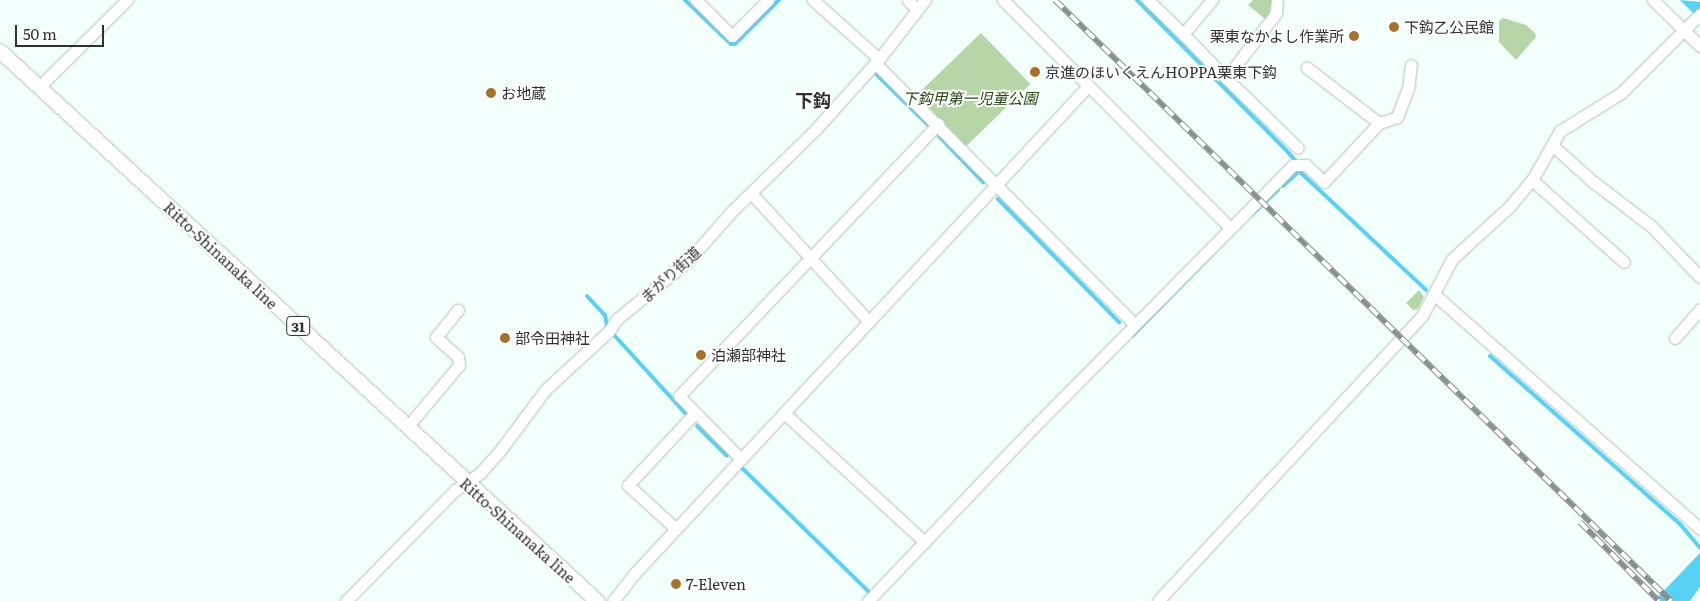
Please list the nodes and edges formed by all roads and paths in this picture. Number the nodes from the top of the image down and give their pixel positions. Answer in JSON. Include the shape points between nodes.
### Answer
{"nodes":[{"id":1,"x":127,"y":0,"type":"edge"},
{"id":2,"x":696,"y":0,"type":"edge"},
{"id":3,"x":768,"y":0,"type":"edge"},
{"id":4,"x":813,"y":0,"type":"edge"},
{"id":5,"x":908,"y":0,"type":"edge"},
{"id":6,"x":925,"y":0,"type":"edge"},
{"id":7,"x":1003,"y":0,"type":"edge"},
{"id":8,"x":1148,"y":0,"type":"edge"},
{"id":9,"x":1212,"y":0,"type":"edge"},
{"id":10,"x":1277,"y":0,"type":"edge"},
{"id":11,"x":1653,"y":0,"type":"edge"},
{"id":12,"x":917,"y":10,"type":"junction"},
{"id":13,"x":1700,"y":14,"type":"edge"},
{"id":14,"x":1685,"y":28,"type":"junction"},
{"id":15,"x":1183,"y":34,"type":"junction"},
{"id":16,"x":1700,"y":46,"type":"edge"},
{"id":17,"x":0,"y":51,"type":"edge"},
{"id":18,"x":877,"y":61,"type":"junction"},
{"id":19,"x":1411,"y":65,"type":"dead end"},
{"id":20,"x":1307,"y":68,"type":"dead end"},
{"id":21,"x":1226,"y":78,"type":"junction"},
{"id":22,"x":1088,"y":86,"type":"junction"},
{"id":23,"x":39,"y":87,"type":"junction"},
{"id":24,"x":1379,"y":123,"type":"junction"},
{"id":25,"x":938,"y":124,"type":"junction"},
{"id":26,"x":1552,"y":145,"type":"junction"},
{"id":27,"x":1298,"y":148,"type":"dead end"},
{"id":28,"x":1532,"y":180,"type":"junction"},
{"id":29,"x":996,"y":185,"type":"junction"},
{"id":30,"x":751,"y":194,"type":"junction"},
{"id":31,"x":1229,"y":227,"type":"junction"},
{"id":32,"x":811,"y":260,"type":"junction"},
{"id":33,"x":1624,"y":262,"type":"dead end"},
{"id":34,"x":1700,"y":277,"type":"edge"},
{"id":35,"x":1435,"y":295,"type":"junction"},
{"id":36,"x":1700,"y":309,"type":"edge"},
{"id":37,"x":458,"y":310,"type":"dead end"},
{"id":38,"x":869,"y":322,"type":"junction"},
{"id":39,"x":1134,"y":324,"type":"junction"},
{"id":40,"x":1675,"y":338,"type":"dead end"},
{"id":41,"x":695,"y":413,"type":"junction"},
{"id":42,"x":784,"y":413,"type":"junction"},
{"id":43,"x":406,"y":427,"type":"junction"},
{"id":44,"x":740,"y":459,"type":"junction"},
{"id":45,"x":466,"y":482,"type":"junction"},
{"id":46,"x":676,"y":529,"type":"junction"},
{"id":47,"x":1700,"y":530,"type":"edge"},
{"id":48,"x":925,"y":542,"type":"junction"},
{"id":49,"x":346,"y":601,"type":"edge"},
{"id":50,"x":597,"y":601,"type":"edge"},
{"id":51,"x":613,"y":601,"type":"edge"},
{"id":52,"x":868,"y":601,"type":"edge"},
{"id":53,"x":1158,"y":601,"type":"edge"}],
"edges":[{"from":1,"to":23,"type":"street"},
{"from":2,"to":3,"type":"street","via":[[732,36]]},
{"from":4,"to":18,"type":"street"},
{"from":5,"to":12,"type":"street"},
{"from":6,"to":12,"type":"street","name":"まがり街道"},
{"from":7,"to":22,"type":"street"},
{"from":8,"to":15,"type":"street"},
{"from":9,"to":15,"type":"street"},
{"from":10,"to":21,"type":"street","via":[[1276,13]]},
{"from":11,"to":14,"type":"street"},
{"from":12,"to":18,"type":"street","name":"まがり街道"},
{"from":13,"to":14,"type":"street"},
{"from":14,"to":16,"type":"street"},
{"from":14,"to":26,"type":"street","via":[[1621,93],[1560,131]]},
{"from":15,"to":21,"type":"street"},
{"from":17,"to":23,"type":"main road","name":"Ritto-Shinanaka line","number":"31"},
{"from":18,"to":25,"type":"street"},
{"from":18,"to":30,"type":"street","name":"まがり街道"},
{"from":19,"to":24,"type":"street","via":[[1408,89],[1397,117]]},
{"from":20,"to":24,"type":"street"},
{"from":21,"to":27,"type":"street"},
{"from":22,"to":29,"type":"street"},
{"from":22,"to":31,"type":"street"},
{"from":23,"to":43,"type":"main road","name":"Ritto-Shinanaka line","number":"31"},
{"from":24,"to":31,"type":"street","via":[[1324,182],[1306,164],[1293,165]]},
{"from":25,"to":29,"type":"street"},
{"from":25,"to":32,"type":"street"},
{"from":26,"to":28,"type":"street"},
{"from":26,"to":34,"type":"street","via":[[1592,181],[1651,226]]},
{"from":28,"to":33,"type":"street"},
{"from":28,"to":35,"type":"street","via":[[1509,207],[1452,259],[1444,270]]},
{"from":29,"to":38,"type":"street"},
{"from":29,"to":39,"type":"street"},
{"from":30,"to":32,"type":"street"},
{"from":30,"to":45,"type":"street","name":"まがり街道","via":[[688,261],[617,319],[608,332],[545,390],[499,452]]},
{"from":31,"to":39,"type":"street"},
{"from":32,"to":38,"type":"street"},
{"from":32,"to":41,"type":"street","via":[[679,396]]},
{"from":35,"to":47,"type":"street"},
{"from":35,"to":53,"type":"street","via":[[1422,316],[1382,361]]},
{"from":36,"to":40,"type":"street"},
{"from":37,"to":43,"type":"street","via":[[436,337],[458,357],[459,365]]},
{"from":38,"to":42,"type":"street"},
{"from":39,"to":48,"type":"street"},
{"from":41,"to":44,"type":"street"},
{"from":41,"to":46,"type":"street","via":[[628,485]]},
{"from":42,"to":44,"type":"street"},
{"from":42,"to":48,"type":"street"},
{"from":43,"to":45,"type":"main road","name":"Ritto-Shinanaka line","number":"31"},
{"from":44,"to":46,"type":"street"},
{"from":45,"to":49,"type":"street","name":"まがり街道"},
{"from":45,"to":50,"type":"main road","name":"Ritto-Shinanaka line","number":"31"},
{"from":46,"to":51,"type":"street"},
{"from":48,"to":52,"type":"street"}]}
